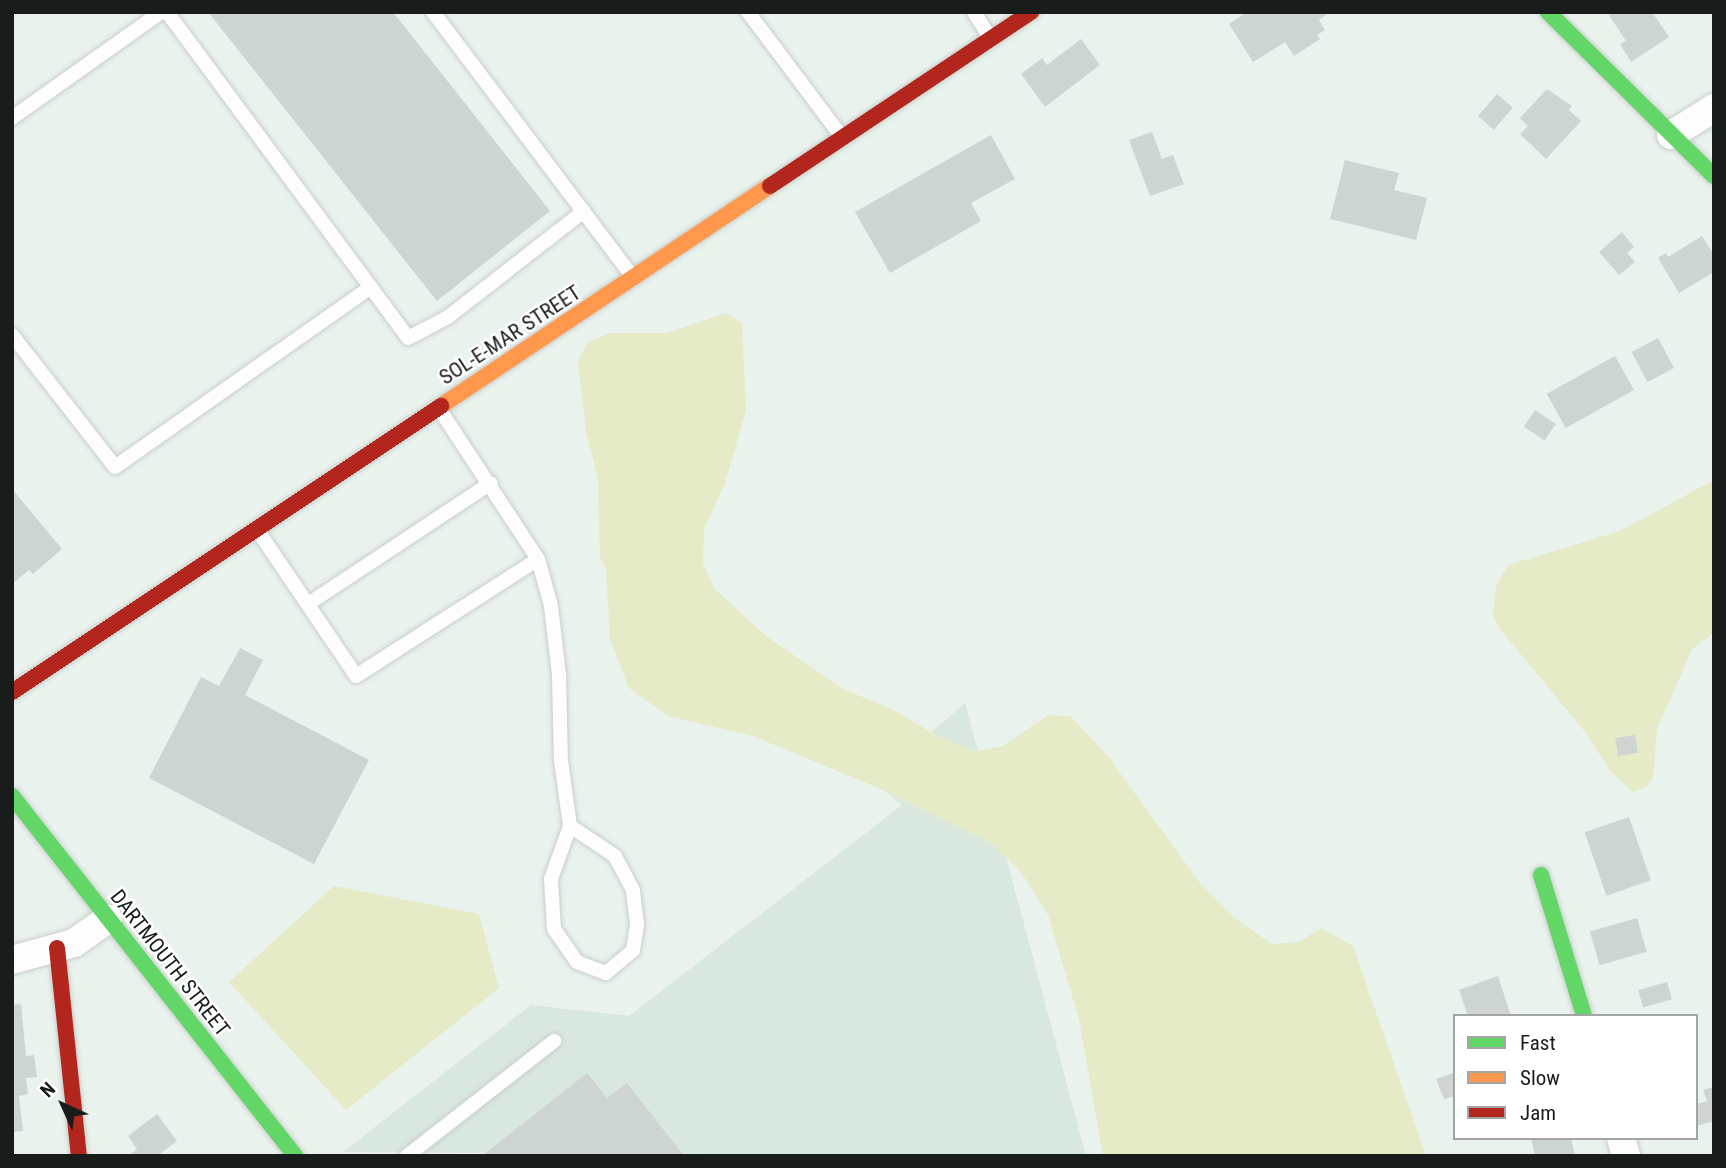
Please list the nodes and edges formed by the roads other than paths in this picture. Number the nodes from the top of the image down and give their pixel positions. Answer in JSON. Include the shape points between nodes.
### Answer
{"nodes":[{"id":1,"x":161,"y":12,"type":"edge"},
{"id":2,"x":167,"y":12,"type":"edge"},
{"id":3,"x":433,"y":12,"type":"edge"},
{"id":4,"x":748,"y":12,"type":"edge"},
{"id":5,"x":974,"y":12,"type":"edge"},
{"id":6,"x":1031,"y":12,"type":"edge"},
{"id":7,"x":1548,"y":12,"type":"edge"},
{"id":8,"x":991,"y":39,"type":"junction"},
{"id":9,"x":1714,"y":108,"type":"edge"},
{"id":10,"x":12,"y":118,"type":"edge"},
{"id":11,"x":1671,"y":135,"type":"junction"},
{"id":12,"x":842,"y":137,"type":"junction"},
{"id":13,"x":1714,"y":176,"type":"edge"},
{"id":14,"x":584,"y":211,"type":"junction"},
{"id":15,"x":634,"y":278,"type":"junction"},
{"id":16,"x":370,"y":288,"type":"junction"},
{"id":17,"x":12,"y":335,"type":"edge"},
{"id":18,"x":438,"y":407,"type":"junction"},
{"id":19,"x":491,"y":484,"type":"junction"},
{"id":20,"x":256,"y":528,"type":"junction"},
{"id":21,"x":538,"y":559,"type":"junction"},
{"id":22,"x":308,"y":604,"type":"junction"},
{"id":23,"x":12,"y":692,"type":"edge"},
{"id":24,"x":12,"y":796,"type":"edge"},
{"id":25,"x":570,"y":826,"type":"junction"},
{"id":26,"x":1541,"y":875,"type":"dead end"},
{"id":27,"x":108,"y":919,"type":"junction"},
{"id":28,"x":57,"y":948,"type":"junction"},
{"id":29,"x":12,"y":960,"type":"edge"},
{"id":30,"x":1583,"y":1014,"type":"edge"},
{"id":31,"x":554,"y":1041,"type":"dead end"},
{"id":32,"x":79,"y":1156,"type":"edge"},
{"id":33,"x":295,"y":1156,"type":"edge"},
{"id":34,"x":407,"y":1156,"type":"edge"}],
"edges":[{"from":1,"to":10,"type":"lane"},
{"from":2,"to":16,"type":"lane"},
{"from":3,"to":14,"type":"lane"},
{"from":4,"to":12,"type":"lane"},
{"from":5,"to":8,"type":"lane"},
{"from":6,"to":8,"type":"street","name":"SOL-E-MAR STREET"},
{"from":7,"to":11,"type":"street"},
{"from":8,"to":12,"type":"street","name":"SOL-E-MAR STREET"},
{"from":9,"to":11,"type":"street"},
{"from":11,"to":13,"type":"street"},
{"from":12,"to":15,"type":"street","name":"SOL-E-MAR STREET"},
{"from":14,"to":15,"type":"lane"},
{"from":14,"to":16,"type":"lane","via":[[448,317],[408,338]]},
{"from":15,"to":18,"type":"street","name":"SOL-E-MAR STREET"},
{"from":16,"to":17,"type":"lane","via":[[115,467]]},
{"from":18,"to":19,"type":"lane"},
{"from":18,"to":20,"type":"street","name":"SOL-E-MAR STREET"},
{"from":19,"to":21,"type":"lane"},
{"from":19,"to":22,"type":"lane"},
{"from":20,"to":22,"type":"lane"},
{"from":20,"to":23,"type":"street","name":"SOL-E-MAR STREET"},
{"from":21,"to":22,"type":"lane","via":[[356,676]]},
{"from":21,"to":25,"type":"lane","via":[[551,606]]},
{"from":24,"to":27,"type":"street","name":"DARTMOUTH STREET"},
{"from":25,"to":25,"type":"lane","via":[[551,879],[554,929],[577,962],[606,973],[633,950],[637,924],[633,890],[615,856]]},
{"from":26,"to":30,"type":"street"},
{"from":27,"to":28,"type":"street","via":[[84,937]]},
{"from":27,"to":33,"type":"street","name":"DARTMOUTH STREET"},
{"from":28,"to":29,"type":"street"},
{"from":28,"to":32,"type":"street"},
{"from":31,"to":34,"type":"lane"}]}
